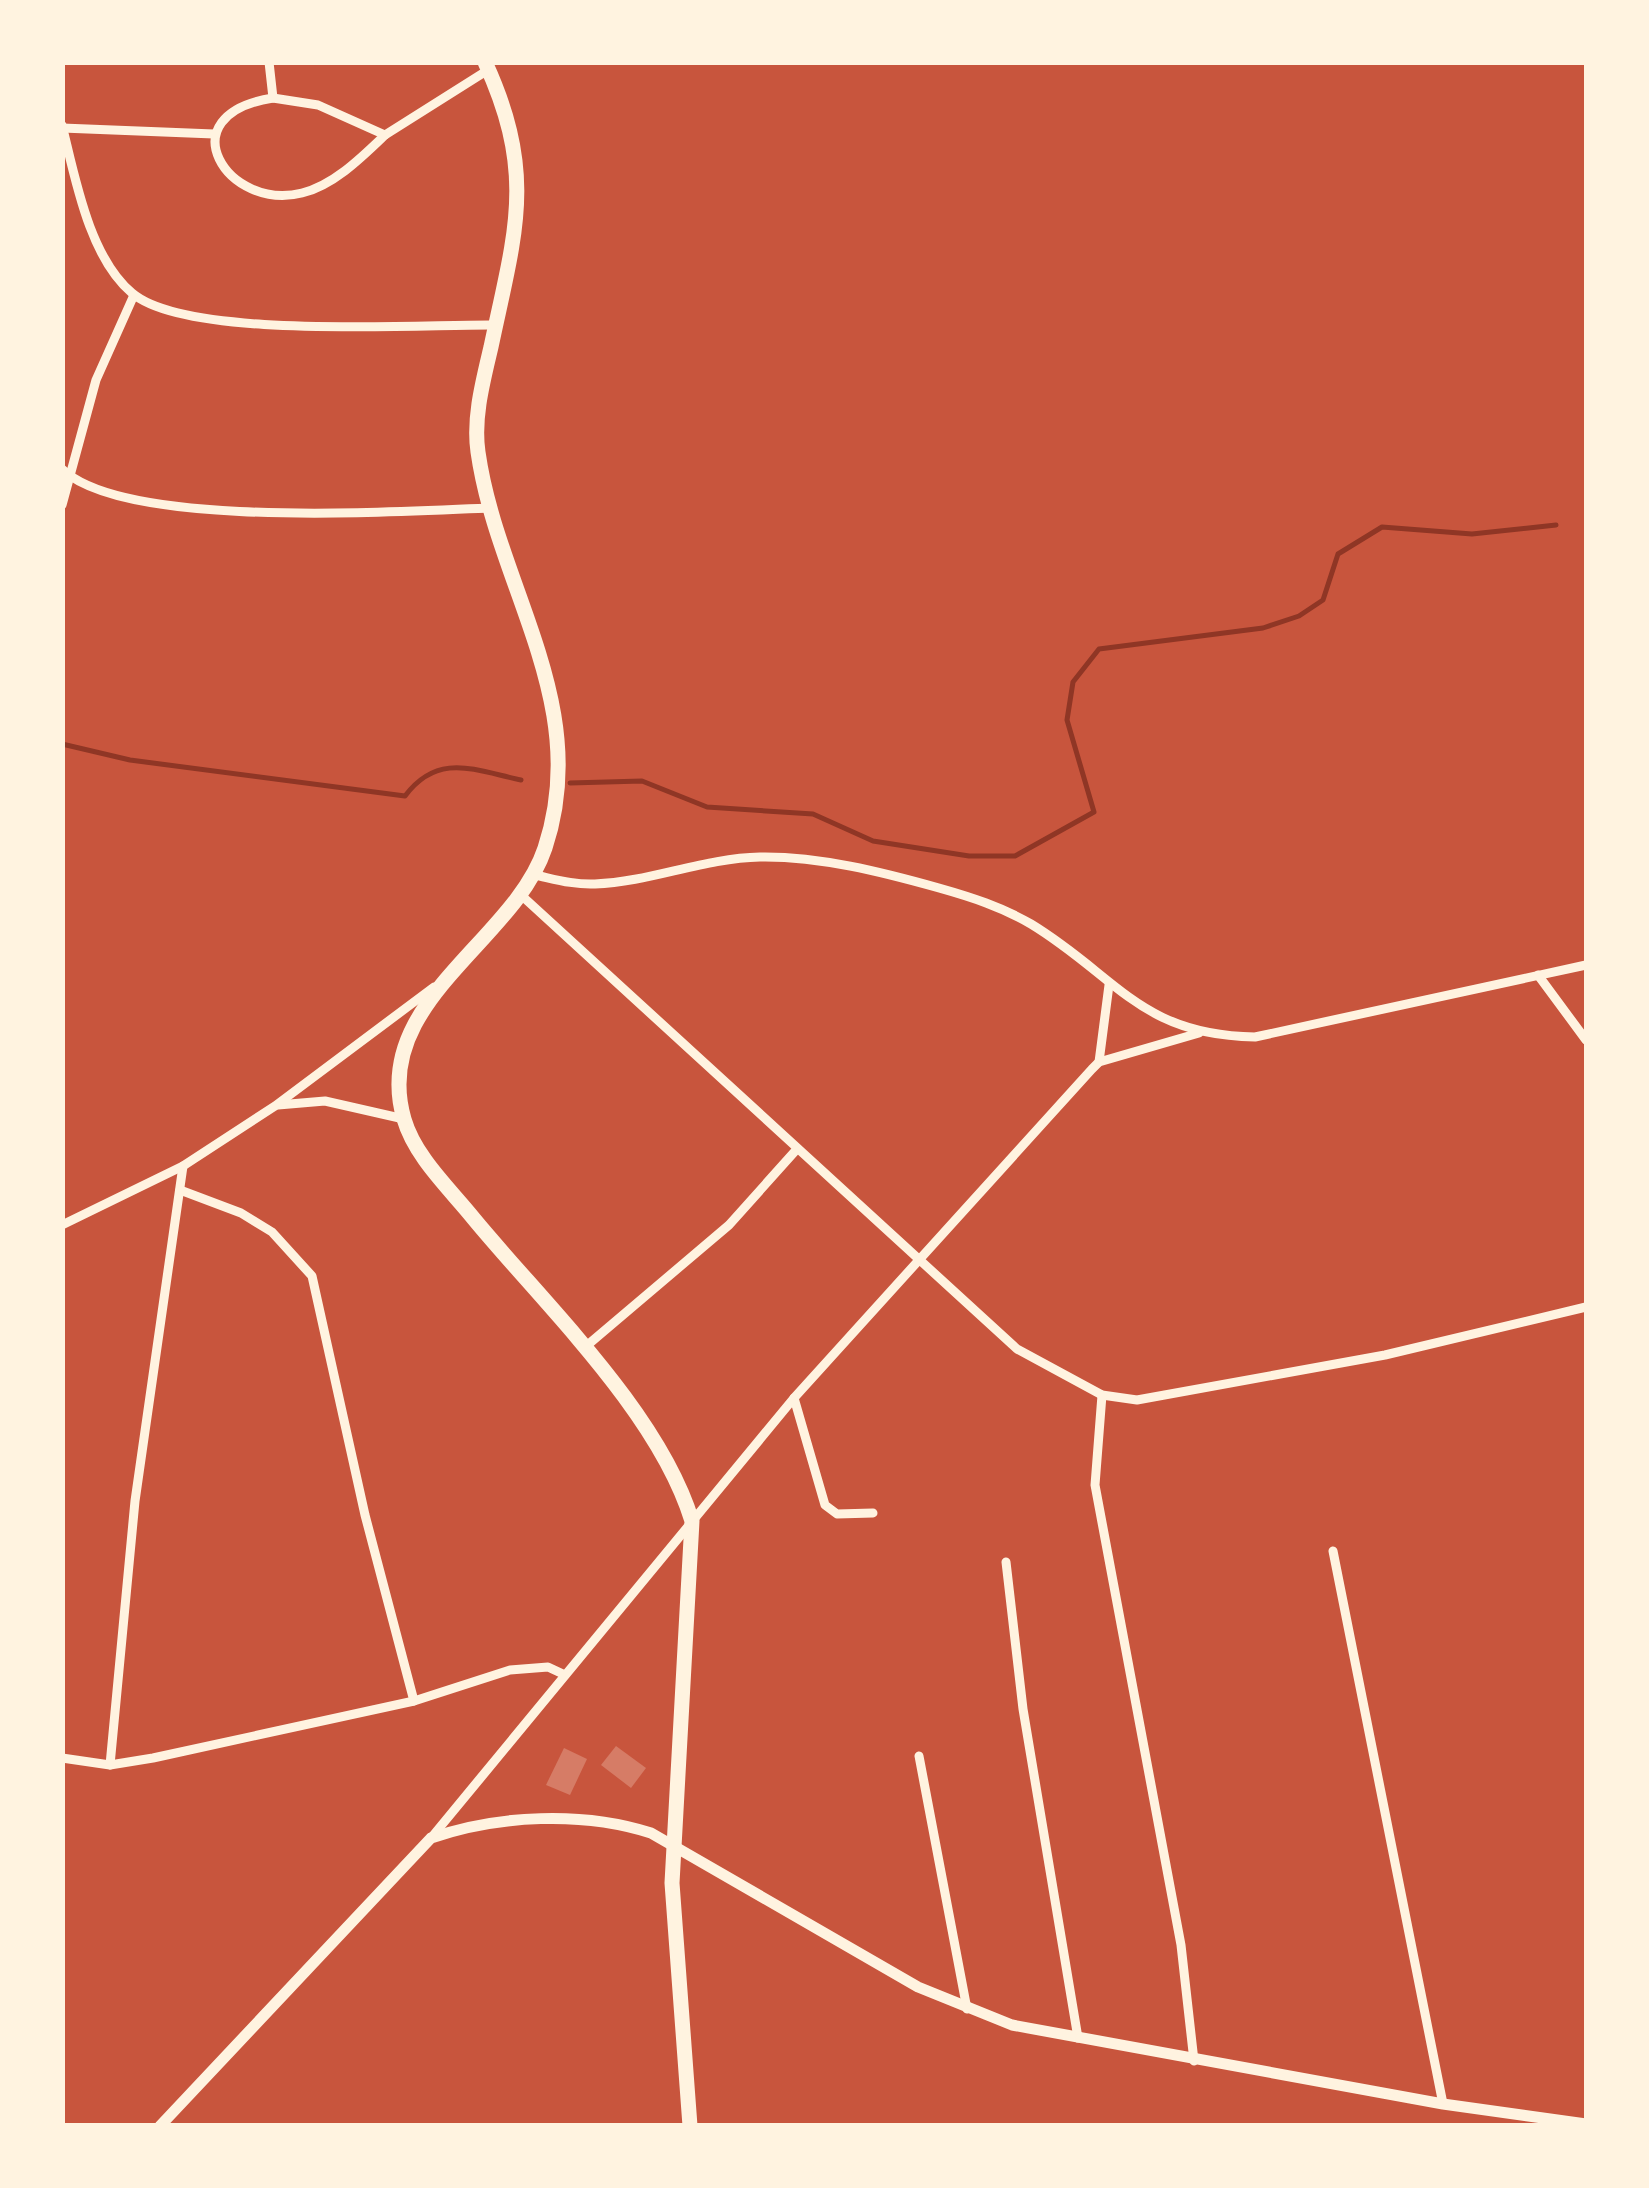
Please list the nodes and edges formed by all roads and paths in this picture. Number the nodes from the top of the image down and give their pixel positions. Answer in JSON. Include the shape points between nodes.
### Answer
{"nodes":[{"id":1,"x":270,"y":62,"type":"edge"},
{"id":2,"x":487,"y":66,"type":"edge"},
{"id":3,"x":273,"y":98,"type":"junction"},
{"id":4,"x":63,"y":127,"type":"edge"},
{"id":5,"x":214,"y":134,"type":"junction"},
{"id":6,"x":386,"y":135,"type":"junction"},
{"id":7,"x":134,"y":295,"type":"junction"},
{"id":8,"x":496,"y":324,"type":"junction"},
{"id":9,"x":66,"y":473,"type":"edge"},
{"id":10,"x":62,"y":505,"type":"edge"},
{"id":11,"x":491,"y":508,"type":"junction"},
{"id":12,"x":534,"y":875,"type":"junction"},
{"id":13,"x":521,"y":895,"type":"junction"},
{"id":14,"x":1586,"y":965,"type":"edge"},
{"id":15,"x":1538,"y":975,"type":"junction"},
{"id":16,"x":446,"y":978,"type":"junction"},
{"id":17,"x":1108,"y":985,"type":"junction"},
{"id":18,"x":1199,"y":1034,"type":"junction"},
{"id":19,"x":1586,"y":1040,"type":"edge"},
{"id":20,"x":1099,"y":1062,"type":"junction"},
{"id":21,"x":275,"y":1106,"type":"junction"},
{"id":22,"x":404,"y":1119,"type":"junction"},
{"id":23,"x":797,"y":1149,"type":"junction"},
{"id":24,"x":183,"y":1166,"type":"junction"},
{"id":25,"x":180,"y":1190,"type":"junction"},
{"id":26,"x":62,"y":1225,"type":"edge"},
{"id":27,"x":919,"y":1261,"type":"junction"},
{"id":28,"x":1586,"y":1308,"type":"edge"},
{"id":29,"x":584,"y":1348,"type":"junction"},
{"id":30,"x":1102,"y":1395,"type":"junction"},
{"id":31,"x":794,"y":1398,"type":"junction"},
{"id":32,"x":873,"y":1513,"type":"dead end"},
{"id":33,"x":692,"y":1522,"type":"junction"},
{"id":34,"x":1333,"y":1551,"type":"dead end"},
{"id":35,"x":1006,"y":1562,"type":"dead end"},
{"id":36,"x":564,"y":1674,"type":"junction"},
{"id":37,"x":414,"y":1700,"type":"junction"},
{"id":38,"x":918,"y":1756,"type":"dead end"},
{"id":39,"x":62,"y":1758,"type":"edge"},
{"id":40,"x":110,"y":1765,"type":"junction"},
{"id":41,"x":431,"y":1838,"type":"junction"},
{"id":42,"x":673,"y":1843,"type":"junction"},
{"id":43,"x":967,"y":2010,"type":"junction"},
{"id":44,"x":1078,"y":2040,"type":"junction"},
{"id":45,"x":1194,"y":2060,"type":"junction"},
{"id":46,"x":1444,"y":2104,"type":"junction"},
{"id":47,"x":1586,"y":2124,"type":"edge"},
{"id":48,"x":160,"y":2126,"type":"edge"},
{"id":49,"x":690,"y":2126,"type":"edge"}],
"edges":[{"from":1,"to":3,"type":"street"},
{"from":2,"to":6,"type":"street"},
{"from":2,"to":8,"type":"main road","via":[[506,111],[520,176]]},
{"from":3,"to":5,"type":"street","via":[[243,105]]},
{"from":3,"to":6,"type":"street","via":[[318,105]]},
{"from":4,"to":5,"type":"street"},
{"from":4,"to":7,"type":"street","via":[[102,251]]},
{"from":5,"to":6,"type":"street","via":[[214,156],[228,172],[246,186],[290,196],[326,182]]},
{"from":7,"to":8,"type":"street","via":[[235,322]]},
{"from":7,"to":9,"type":"street","via":[[96,380]]},
{"from":8,"to":11,"type":"main road","via":[[480,399],[478,450]]},
{"from":9,"to":10,"type":"street"},
{"from":9,"to":11,"type":"street","via":[[117,496],[254,514]]},
{"from":11,"to":12,"type":"main road","via":[[552,693],[553,816]]},
{"from":12,"to":13,"type":"main road"},
{"from":12,"to":17,"type":"street","via":[[595,884],[759,857],[819,862],[986,902],[1031,924]]},
{"from":13,"to":16,"type":"main road"},
{"from":13,"to":23,"type":"street"},
{"from":14,"to":15,"type":"street"},
{"from":15,"to":18,"type":"street","via":[[1256,1037]]},
{"from":15,"to":19,"type":"street"},
{"from":16,"to":21,"type":"street"},
{"from":16,"to":22,"type":"main road","via":[[402,1062]]},
{"from":17,"to":18,"type":"street"},
{"from":17,"to":20,"type":"street"},
{"from":18,"to":20,"type":"street"},
{"from":20,"to":27,"type":"street"},
{"from":21,"to":22,"type":"street","via":[[325,1101]]},
{"from":21,"to":24,"type":"street"},
{"from":22,"to":29,"type":"main road","via":[[425,1160]]},
{"from":23,"to":27,"type":"street"},
{"from":23,"to":29,"type":"street","via":[[730,1225]]},
{"from":24,"to":25,"type":"street"},
{"from":24,"to":26,"type":"street"},
{"from":25,"to":37,"type":"street","via":[[272,1232],[312,1276]]},
{"from":25,"to":40,"type":"street","via":[[134,1501]]},
{"from":27,"to":30,"type":"street","via":[[1018,1349]]},
{"from":27,"to":31,"type":"street"},
{"from":28,"to":30,"type":"street","via":[[1178,1394],[1137,1400]]},
{"from":29,"to":33,"type":"main road","via":[[671,1466]]},
{"from":30,"to":45,"type":"street","via":[[1095,1485],[1181,1944]]},
{"from":31,"to":32,"type":"street","via":[[826,1505],[837,1514]]},
{"from":31,"to":33,"type":"street"},
{"from":33,"to":36,"type":"street"},
{"from":33,"to":42,"type":"main road"},
{"from":34,"to":46,"type":"street"},
{"from":35,"to":44,"type":"street","via":[[1022,1709]]},
{"from":36,"to":37,"type":"street","via":[[548,1667],[510,1670]]},
{"from":36,"to":41,"type":"street"},
{"from":37,"to":40,"type":"street"},
{"from":38,"to":43,"type":"street"},
{"from":39,"to":40,"type":"street"},
{"from":41,"to":42,"type":"street","via":[[466,1826],[550,1820],[628,1826]]},
{"from":41,"to":48,"type":"street"},
{"from":42,"to":43,"type":"street"},
{"from":42,"to":49,"type":"main road"},
{"from":43,"to":44,"type":"street"},
{"from":44,"to":45,"type":"street"},
{"from":45,"to":46,"type":"street"},
{"from":46,"to":47,"type":"street"}]}
